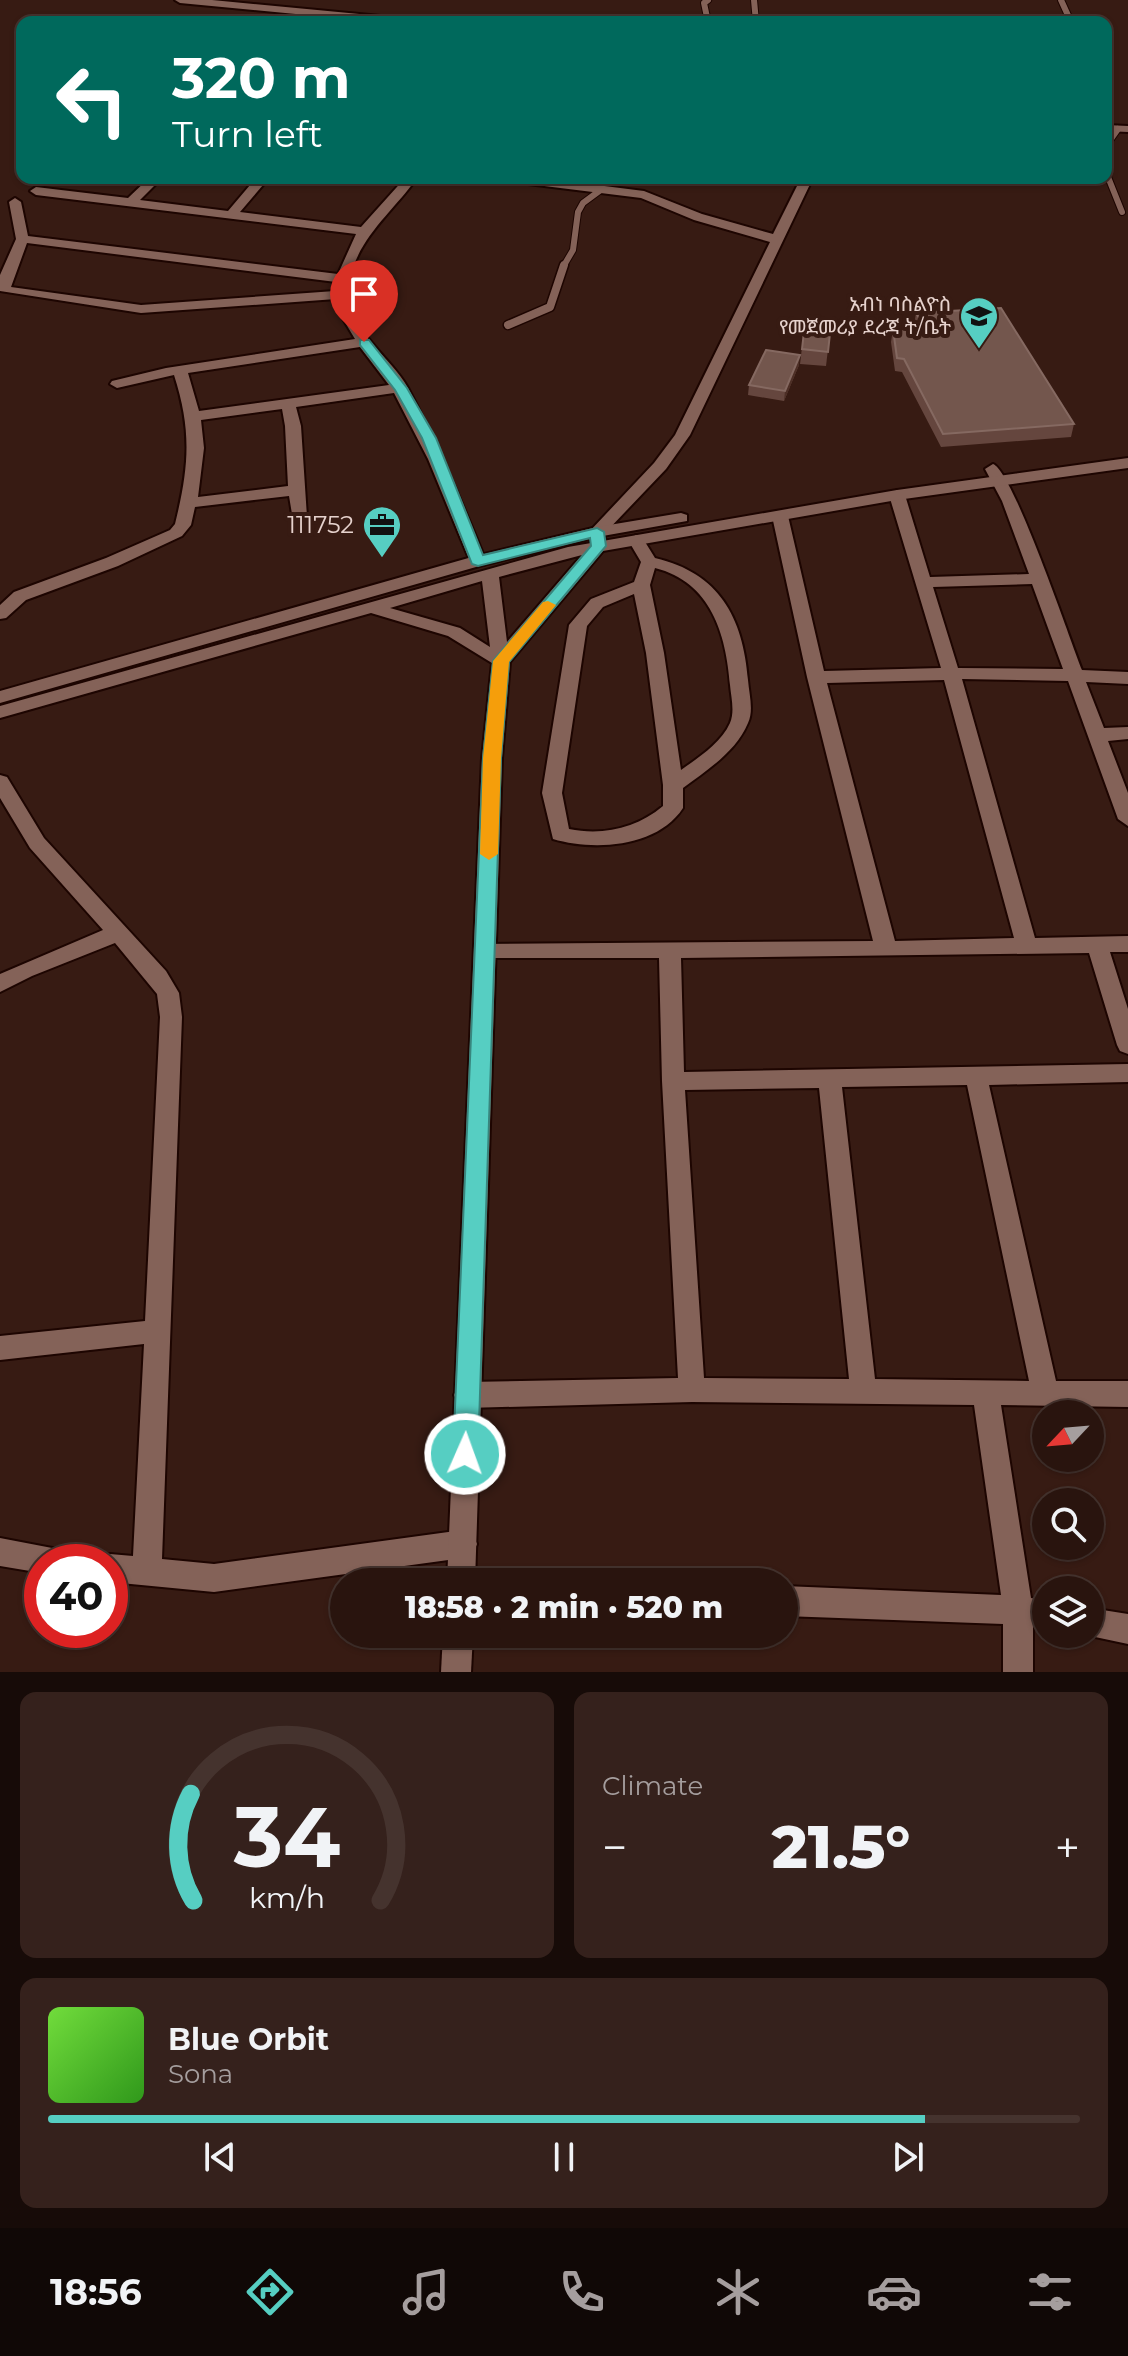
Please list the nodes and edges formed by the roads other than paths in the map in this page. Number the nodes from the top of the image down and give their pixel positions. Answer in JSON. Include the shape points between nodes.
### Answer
{"nodes":[{"id":1,"x":180,"y":0,"type":"edge"},
{"id":2,"x":220,"y":3,"type":"junction"},
{"id":3,"x":214,"y":14,"type":"dead end"},
{"id":4,"x":351,"y":16,"type":"edge"},
{"id":5,"x":44,"y":184,"type":"edge"},
{"id":6,"x":150,"y":184,"type":"edge"},
{"id":7,"x":258,"y":184,"type":"edge"},
{"id":8,"x":406,"y":184,"type":"edge"},
{"id":9,"x":561,"y":184,"type":"edge"},
{"id":10,"x":804,"y":184,"type":"edge"},
{"id":11,"x":1111,"y":184,"type":"edge"},
{"id":12,"x":602,"y":189,"type":"junction"},
{"id":13,"x":36,"y":191,"type":"junction"},
{"id":14,"x":7,"y":202,"type":"edge"},
{"id":15,"x":131,"y":202,"type":"junction"},
{"id":16,"x":1122,"y":212,"type":"dead end"},
{"id":17,"x":232,"y":214,"type":"junction"},
{"id":18,"x":364,"y":231,"type":"junction"},
{"id":19,"x":22,"y":239,"type":"junction"},
{"id":20,"x":775,"y":239,"type":"junction"},
{"id":21,"x":343,"y":279,"type":"junction"},
{"id":22,"x":342,"y":295,"type":"junction"},
{"id":23,"x":508,"y":325,"type":"dead end"},
{"id":24,"x":364,"y":342,"type":"junction"},
{"id":25,"x":180,"y":371,"type":"junction"},
{"id":26,"x":117,"y":384,"type":"dead end"},
{"id":27,"x":401,"y":388,"type":"junction"},
{"id":28,"x":288,"y":404,"type":"junction"},
{"id":29,"x":196,"y":416,"type":"junction"},
{"id":30,"x":1128,"y":451,"type":"edge"},
{"id":31,"x":1128,"y":463,"type":"edge"},
{"id":32,"x":996,"y":475,"type":"junction"},
{"id":33,"x":296,"y":490,"type":"junction"},
{"id":34,"x":897,"y":495,"type":"junction"},
{"id":35,"x":189,"y":503,"type":"junction"},
{"id":36,"x":780,"y":516,"type":"junction"},
{"id":37,"x":299,"y":517,"type":"dead end"},
{"id":38,"x":598,"y":539,"type":"junction"},
{"id":39,"x":636,"y":540,"type":"junction"},
{"id":40,"x":649,"y":562,"type":"junction"},
{"id":41,"x":484,"y":567,"type":"junction"},
{"id":42,"x":1039,"y":579,"type":"junction"},
{"id":43,"x":923,"y":582,"type":"junction"},
{"id":44,"x":641,"y":585,"type":"junction"},
{"id":45,"x":372,"y":608,"type":"junction"},
{"id":46,"x":0,"y":614,"type":"edge"},
{"id":47,"x":501,"y":661,"type":"junction"},
{"id":48,"x":951,"y":673,"type":"junction"},
{"id":49,"x":816,"y":677,"type":"junction"},
{"id":50,"x":1077,"y":678,"type":"junction"},
{"id":51,"x":1128,"y":678,"type":"edge"},
{"id":52,"x":0,"y":697,"type":"edge"},
{"id":53,"x":0,"y":712,"type":"edge"},
{"id":54,"x":1128,"y":733,"type":"edge"},
{"id":55,"x":1097,"y":735,"type":"junction"},
{"id":56,"x":0,"y":782,"type":"edge"},
{"id":57,"x":673,"y":785,"type":"junction"},
{"id":58,"x":1128,"y":819,"type":"edge"},
{"id":59,"x":118,"y":933,"type":"junction"},
{"id":60,"x":1097,"y":944,"type":"junction"},
{"id":61,"x":1128,"y":944,"type":"edge"},
{"id":62,"x":1027,"y":947,"type":"junction"},
{"id":63,"x":670,"y":949,"type":"junction"},
{"id":64,"x":886,"y":949,"type":"junction"},
{"id":65,"x":486,"y":950,"type":"junction"},
{"id":66,"x":0,"y":984,"type":"edge"},
{"id":67,"x":1128,"y":1045,"type":"edge"},
{"id":68,"x":1128,"y":1073,"type":"edge"},
{"id":69,"x":976,"y":1076,"type":"junction"},
{"id":70,"x":830,"y":1079,"type":"junction"},
{"id":71,"x":673,"y":1081,"type":"junction"},
{"id":72,"x":158,"y":1331,"type":"junction"},
{"id":73,"x":0,"y":1348,"type":"edge"},
{"id":74,"x":692,"y":1390,"type":"junction"},
{"id":75,"x":863,"y":1390,"type":"junction"},
{"id":76,"x":1045,"y":1391,"type":"junction"},
{"id":77,"x":986,"y":1394,"type":"junction"},
{"id":78,"x":1128,"y":1394,"type":"edge"},
{"id":79,"x":467,"y":1395,"type":"junction"},
{"id":80,"x":463,"y":1544,"type":"junction"},
{"id":81,"x":0,"y":1552,"type":"edge"},
{"id":82,"x":24,"y":1556,"type":"edge"},
{"id":83,"x":462,"y":1568,"type":"edge"},
{"id":84,"x":128,"y":1570,"type":"edge"},
{"id":85,"x":147,"y":1572,"type":"junction"},
{"id":86,"x":798,"y":1602,"type":"edge"},
{"id":87,"x":1032,"y":1613,"type":"edge"},
{"id":88,"x":1104,"y":1625,"type":"edge"},
{"id":89,"x":1128,"y":1629,"type":"edge"},
{"id":90,"x":457,"y":1648,"type":"edge"},
{"id":91,"x":456,"y":1672,"type":"edge"},
{"id":92,"x":1018,"y":1672,"type":"edge"}],
"edges":[{"from":1,"to":2,"type":"street"},
{"from":2,"to":3,"type":"street"},
{"from":2,"to":4,"type":"street"},
{"from":5,"to":13,"type":"street"},
{"from":6,"to":15,"type":"street"},
{"from":7,"to":17,"type":"street"},
{"from":8,"to":18,"type":"street"},
{"from":9,"to":12,"type":"street"},
{"from":10,"to":20,"type":"street"},
{"from":11,"to":16,"type":"lane"},
{"from":12,"to":20,"type":"street","via":[[654,198]]},
{"from":12,"to":23,"type":"lane","via":[[578,212],[573,250],[559,274],[550,307]]},
{"from":13,"to":14,"type":"street"},
{"from":13,"to":15,"type":"street"},
{"from":14,"to":19,"type":"street"},
{"from":15,"to":17,"type":"street"},
{"from":17,"to":18,"type":"street"},
{"from":18,"to":21,"type":"street"},
{"from":19,"to":21,"type":"street"},
{"from":19,"to":22,"type":"street","via":[[5,274],[2,286],[7,290],[125,309]]},
{"from":20,"to":38,"type":"street","via":[[674,449]]},
{"from":21,"to":22,"type":"street"},
{"from":22,"to":24,"type":"street"},
{"from":24,"to":25,"type":"street"},
{"from":24,"to":27,"type":"street"},
{"from":25,"to":26,"type":"street"},
{"from":25,"to":29,"type":"street"},
{"from":27,"to":28,"type":"street"},
{"from":27,"to":41,"type":"street","via":[[429,438]]},
{"from":28,"to":29,"type":"street"},
{"from":28,"to":33,"type":"street"},
{"from":29,"to":35,"type":"street","via":[[198,462]]},
{"from":30,"to":32,"type":"street"},
{"from":31,"to":32,"type":"street"},
{"from":32,"to":34,"type":"street"},
{"from":32,"to":38,"type":"street"},
{"from":32,"to":42,"type":"street"},
{"from":33,"to":35,"type":"street"},
{"from":33,"to":37,"type":"street"},
{"from":34,"to":36,"type":"street"},
{"from":34,"to":43,"type":"street"},
{"from":35,"to":46,"type":"street","via":[[176,533],[20,596]]},
{"from":36,"to":39,"type":"street"},
{"from":36,"to":49,"type":"street"},
{"from":38,"to":39,"type":"street"},
{"from":38,"to":41,"type":"street"},
{"from":38,"to":47,"type":"street"},
{"from":39,"to":40,"type":"street"},
{"from":40,"to":44,"type":"street"},
{"from":40,"to":57,"type":"street","via":[[693,577],[714,600],[730,631],[738,664],[741,720],[721,750]]},
{"from":41,"to":45,"type":"street"},
{"from":41,"to":47,"type":"street"},
{"from":41,"to":52,"type":"street"},
{"from":42,"to":43,"type":"street"},
{"from":42,"to":50,"type":"street"},
{"from":43,"to":48,"type":"street"},
{"from":44,"to":57,"type":"street"},
{"from":44,"to":57,"type":"street","via":[[597,603],[578,625],[552,793],[560,834],[602,840],[664,818],[673,808]]},
{"from":45,"to":47,"type":"street","via":[[454,632]]},
{"from":45,"to":53,"type":"street"},
{"from":47,"to":65,"type":"street"},
{"from":48,"to":49,"type":"street"},
{"from":48,"to":50,"type":"street"},
{"from":48,"to":62,"type":"street"},
{"from":49,"to":64,"type":"street"},
{"from":50,"to":51,"type":"street"},
{"from":50,"to":55,"type":"street"},
{"from":54,"to":55,"type":"street"},
{"from":55,"to":58,"type":"street"},
{"from":56,"to":59,"type":"street","via":[[37,843]]},
{"from":59,"to":66,"type":"street"},
{"from":59,"to":72,"type":"street","via":[[168,993],[171,1017]]},
{"from":60,"to":61,"type":"street"},
{"from":60,"to":62,"type":"street"},
{"from":60,"to":67,"type":"street"},
{"from":62,"to":64,"type":"street"},
{"from":63,"to":64,"type":"street"},
{"from":63,"to":65,"type":"street"},
{"from":63,"to":71,"type":"street"},
{"from":65,"to":79,"type":"street"},
{"from":68,"to":69,"type":"street"},
{"from":69,"to":70,"type":"street"},
{"from":69,"to":76,"type":"street"},
{"from":70,"to":71,"type":"street"},
{"from":70,"to":75,"type":"street"},
{"from":71,"to":74,"type":"street"},
{"from":72,"to":73,"type":"street"},
{"from":72,"to":85,"type":"street"},
{"from":74,"to":75,"type":"street"},
{"from":74,"to":79,"type":"street"},
{"from":75,"to":77,"type":"street"},
{"from":76,"to":77,"type":"street"},
{"from":76,"to":78,"type":"street"},
{"from":77,"to":87,"type":"street"},
{"from":79,"to":80,"type":"street"},
{"from":80,"to":83,"type":"street"},
{"from":80,"to":85,"type":"street","via":[[214,1578]]},
{"from":81,"to":82,"type":"street"},
{"from":84,"to":85,"type":"street"},
{"from":86,"to":87,"type":"street"},
{"from":87,"to":92,"type":"street"},
{"from":88,"to":89,"type":"street"},
{"from":90,"to":91,"type":"street"}]}
